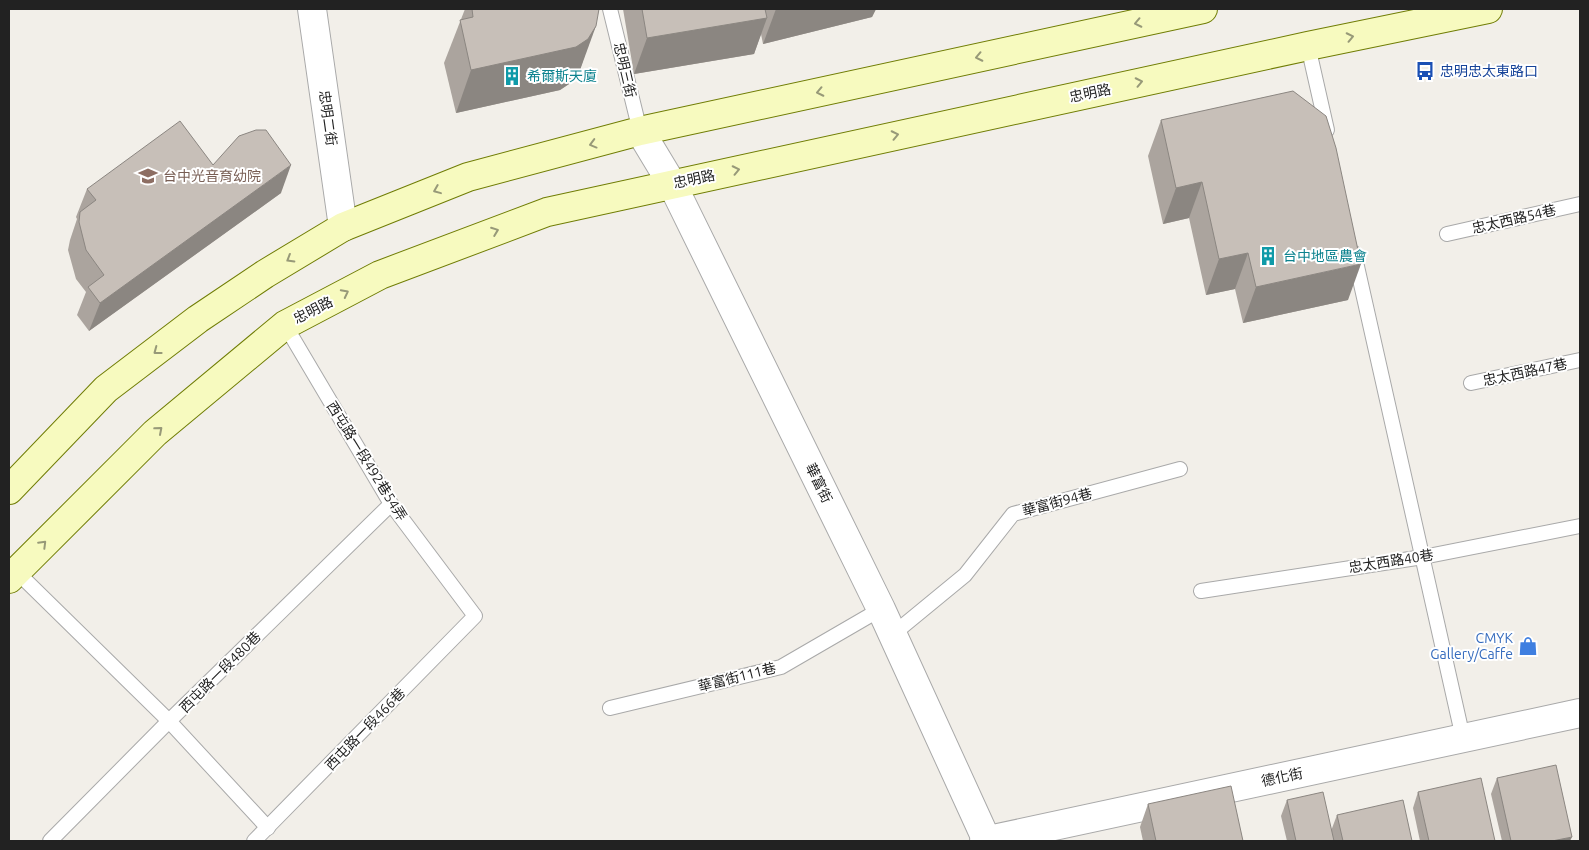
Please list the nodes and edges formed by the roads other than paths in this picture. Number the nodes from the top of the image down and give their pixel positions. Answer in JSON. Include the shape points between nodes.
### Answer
{"nodes":[{"id":1,"x":312,"y":9,"type":"edge"},
{"id":2,"x":610,"y":9,"type":"edge"},
{"id":3,"x":1203,"y":9,"type":"edge"},
{"id":4,"x":1488,"y":9,"type":"edge"},
{"id":5,"x":1308,"y":46,"type":"junction"},
{"id":6,"x":640,"y":132,"type":"junction"},
{"id":7,"x":1329,"y":142,"type":"edge"},
{"id":8,"x":672,"y":184,"type":"junction"},
{"id":9,"x":1580,"y":204,"type":"edge"},
{"id":10,"x":343,"y":227,"type":"junction"},
{"id":11,"x":1447,"y":234,"type":"dead end"},
{"id":12,"x":1351,"y":239,"type":"edge"},
{"id":13,"x":285,"y":324,"type":"junction"},
{"id":14,"x":1580,"y":360,"type":"edge"},
{"id":15,"x":1471,"y":383,"type":"dead end"},
{"id":16,"x":1180,"y":469,"type":"dead end"},
{"id":17,"x":9,"y":490,"type":"edge"},
{"id":18,"x":390,"y":504,"type":"junction"},
{"id":19,"x":1580,"y":526,"type":"edge"},
{"id":20,"x":1423,"y":557,"type":"junction"},
{"id":21,"x":12,"y":575,"type":"edge"},
{"id":22,"x":1201,"y":591,"type":"dead end"},
{"id":23,"x":881,"y":609,"type":"junction"},
{"id":24,"x":475,"y":616,"type":"joint"},
{"id":25,"x":892,"y":635,"type":"junction"},
{"id":26,"x":610,"y":708,"type":"dead end"},
{"id":27,"x":1580,"y":713,"type":"edge"},
{"id":28,"x":169,"y":721,"type":"junction"},
{"id":29,"x":1463,"y":738,"type":"junction"},
{"id":30,"x":268,"y":828,"type":"junction"},
{"id":31,"x":50,"y":841,"type":"edge"},
{"id":32,"x":254,"y":841,"type":"edge"},
{"id":33,"x":986,"y":841,"type":"edge"}],
"edges":[{"from":1,"to":10,"type":"street","name":"忠明二街"},
{"from":2,"to":6,"type":"lane","name":"忠明三街"},
{"from":3,"to":6,"type":"main road","one_way":true},
{"from":5,"to":4,"type":"main road","name":"忠明路","one_way":true},
{"from":5,"to":7,"type":"lane"},
{"from":8,"to":5,"type":"main road","name":"忠明路","one_way":true},
{"from":6,"to":8,"type":"street","name":"華富街"},
{"from":6,"to":10,"type":"main road","one_way":true,"via":[[468,177]]},
{"from":13,"to":8,"type":"main road","name":"忠明路","one_way":true,"via":[[380,275],[547,212]]},
{"from":8,"to":23,"type":"street","name":"華富街"},
{"from":9,"to":11,"type":"lane","name":"忠太西路54巷"},
{"from":10,"to":17,"type":"main road","one_way":true,"via":[[198,319],[106,389]]},
{"from":12,"to":20,"type":"lane"},
{"from":13,"to":18,"type":"lane","name":"西屯路一段492巷54弄"},
{"from":21,"to":13,"type":"main road","name":"忠明路","one_way":true,"via":[[155,433]]},
{"from":14,"to":15,"type":"lane","name":"忠太西路47巷"},
{"from":16,"to":25,"type":"lane","name":"華富街94巷","via":[[1013,514],[965,575]]},
{"from":18,"to":24,"type":"lane","name":"西屯路一段492巷54弄"},
{"from":18,"to":28,"type":"lane","name":"西屯路一段480巷"},
{"from":19,"to":20,"type":"lane","name":"忠太西路40巷"},
{"from":20,"to":22,"type":"lane","name":"忠太西路40巷"},
{"from":20,"to":29,"type":"lane"},
{"from":21,"to":28,"type":"lane"},
{"from":23,"to":25,"type":"street","name":"華富街"},
{"from":23,"to":26,"type":"lane","name":"華富街111巷","via":[[781,667]]},
{"from":24,"to":30,"type":"lane","name":"西屯路一段466巷"},
{"from":25,"to":33,"type":"street","name":"華富街"},
{"from":27,"to":29,"type":"street","name":"德化街"},
{"from":28,"to":30,"type":"lane"},
{"from":28,"to":31,"type":"lane","name":"西屯路一段480巷"},
{"from":29,"to":33,"type":"street","name":"德化街"},
{"from":30,"to":32,"type":"lane","name":"西屯路一段466巷"}]}
